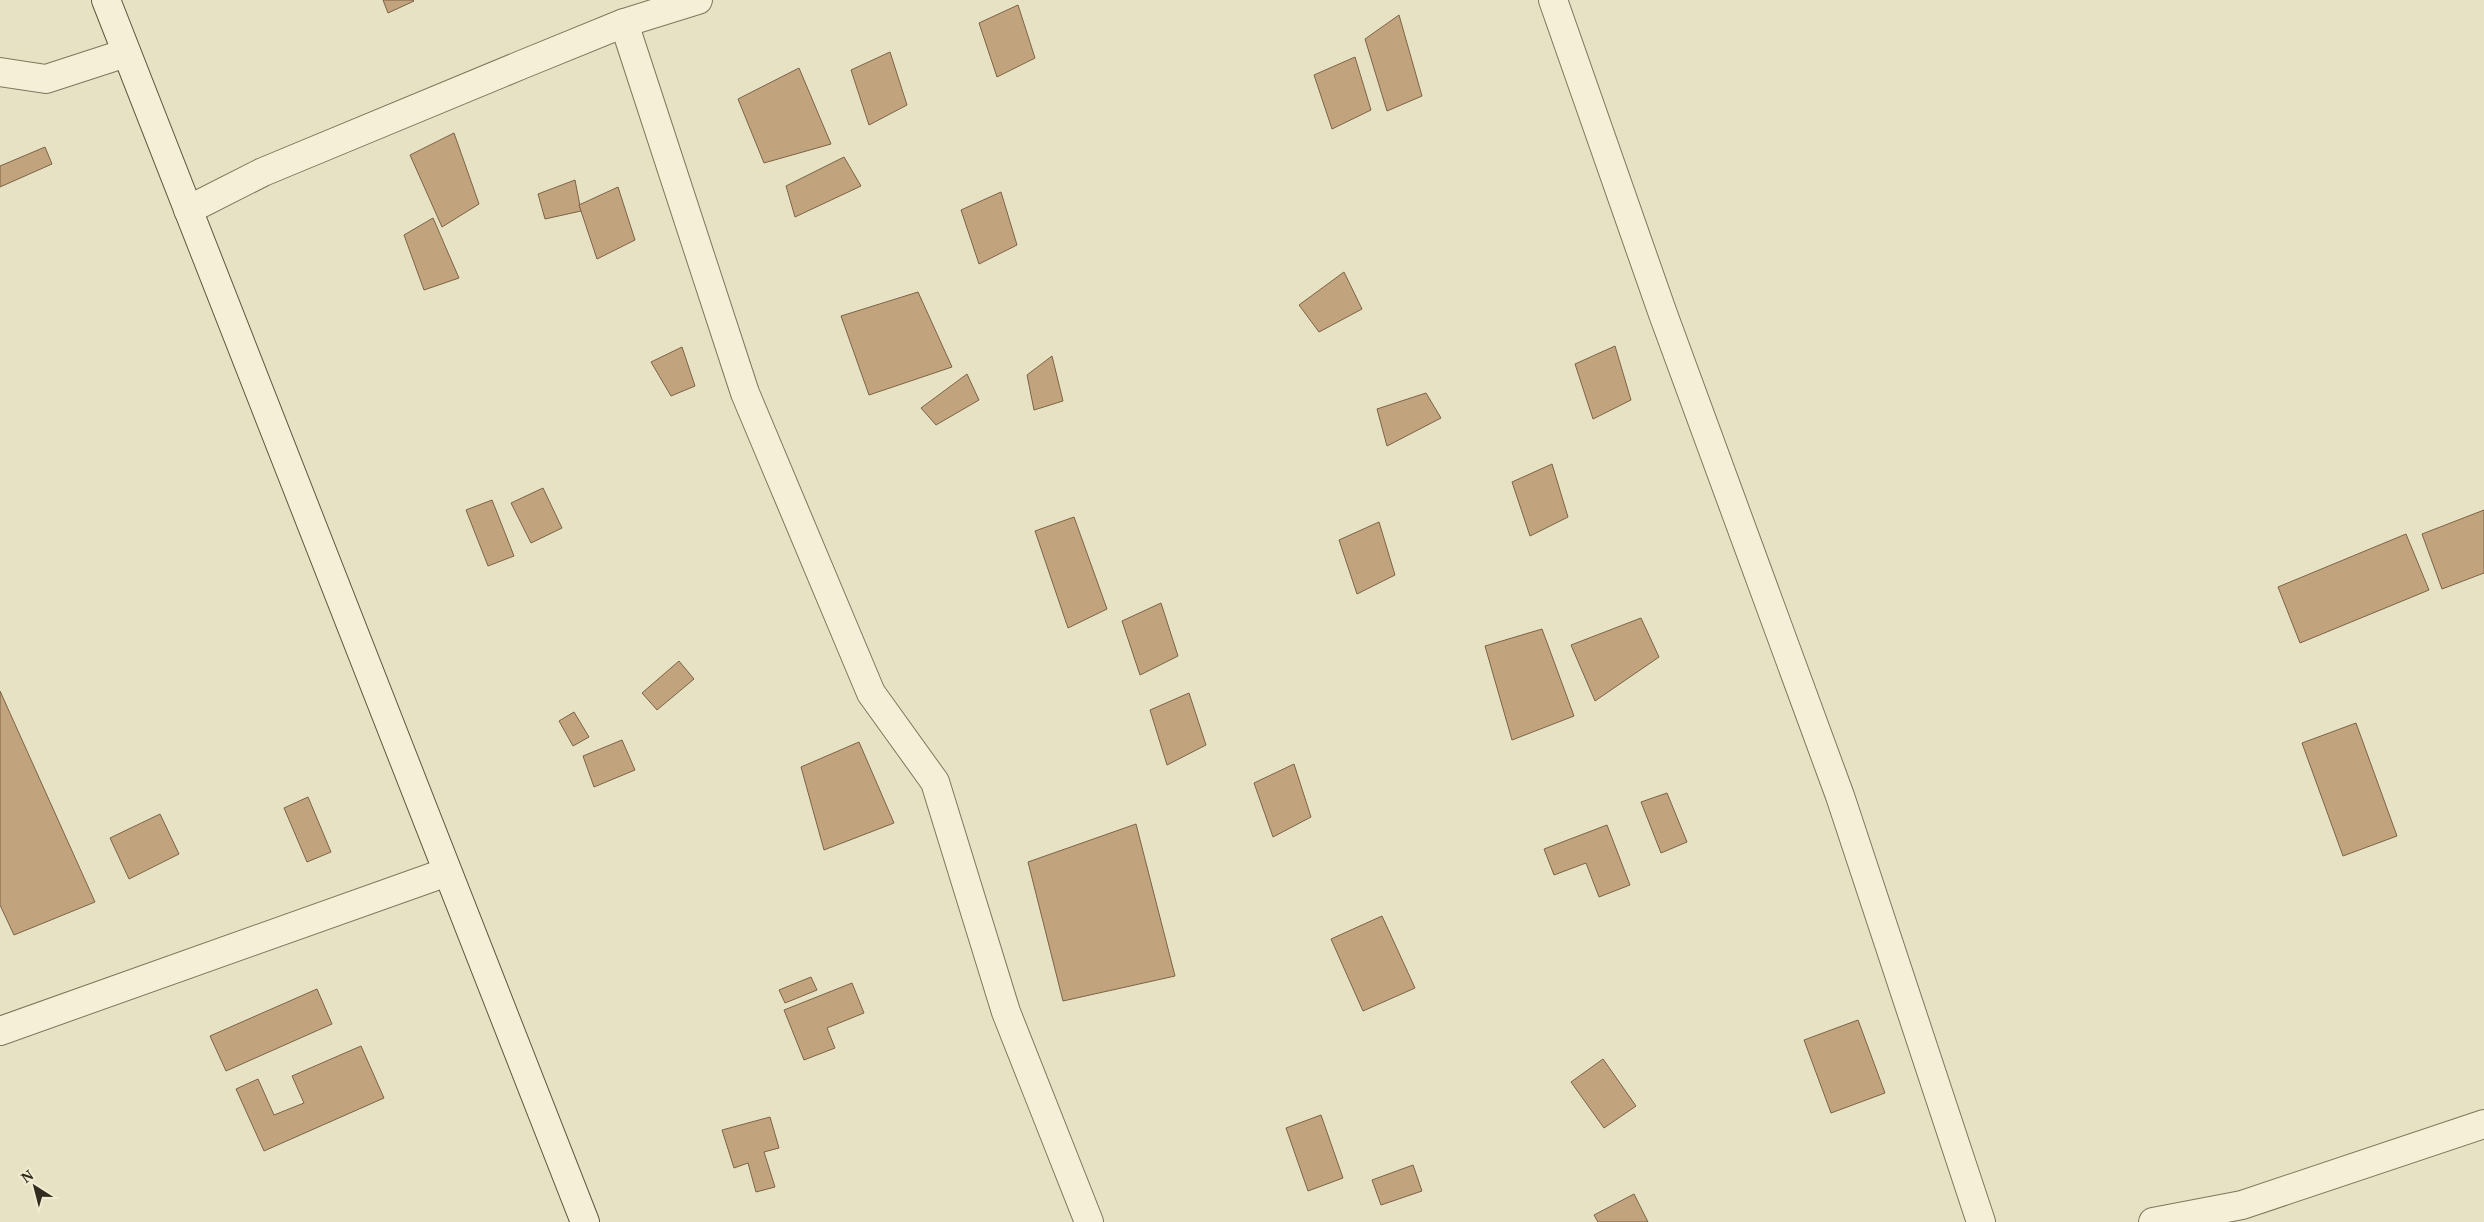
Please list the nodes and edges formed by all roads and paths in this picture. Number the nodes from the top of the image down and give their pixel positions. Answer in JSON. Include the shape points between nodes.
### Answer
{"nodes":[{"id":1,"x":106,"y":0,"type":"edge"},
{"id":2,"x":698,"y":0,"type":"edge"},
{"id":3,"x":1553,"y":0,"type":"edge"},
{"id":4,"x":624,"y":23,"type":"junction"},
{"id":5,"x":126,"y":53,"type":"junction"},
{"id":6,"x":0,"y":72,"type":"edge"},
{"id":7,"x":188,"y":210,"type":"junction"},
{"id":8,"x":447,"y":872,"type":"junction"},
{"id":9,"x":0,"y":1031,"type":"edge"},
{"id":10,"x":2484,"y":1124,"type":"edge"},
{"id":11,"x":584,"y":1222,"type":"edge"},
{"id":12,"x":1089,"y":1222,"type":"edge"},
{"id":13,"x":1981,"y":1222,"type":"edge"},
{"id":14,"x":2153,"y":1222,"type":"edge"}],
"edges":[{"from":1,"to":5,"type":"street"},
{"from":2,"to":4,"type":"street"},
{"from":3,"to":13,"type":"street","via":[[1663,314],[1840,796]]},
{"from":4,"to":7,"type":"street","via":[[263,172]]},
{"from":4,"to":12,"type":"street","via":[[745,393],[871,693],[935,782],[1006,1012]]},
{"from":5,"to":6,"type":"street","via":[[46,80]]},
{"from":5,"to":7,"type":"street"},
{"from":7,"to":8,"type":"street"},
{"from":8,"to":9,"type":"street"},
{"from":8,"to":11,"type":"street"},
{"from":10,"to":14,"type":"street","via":[[2242,1204]]}]}
